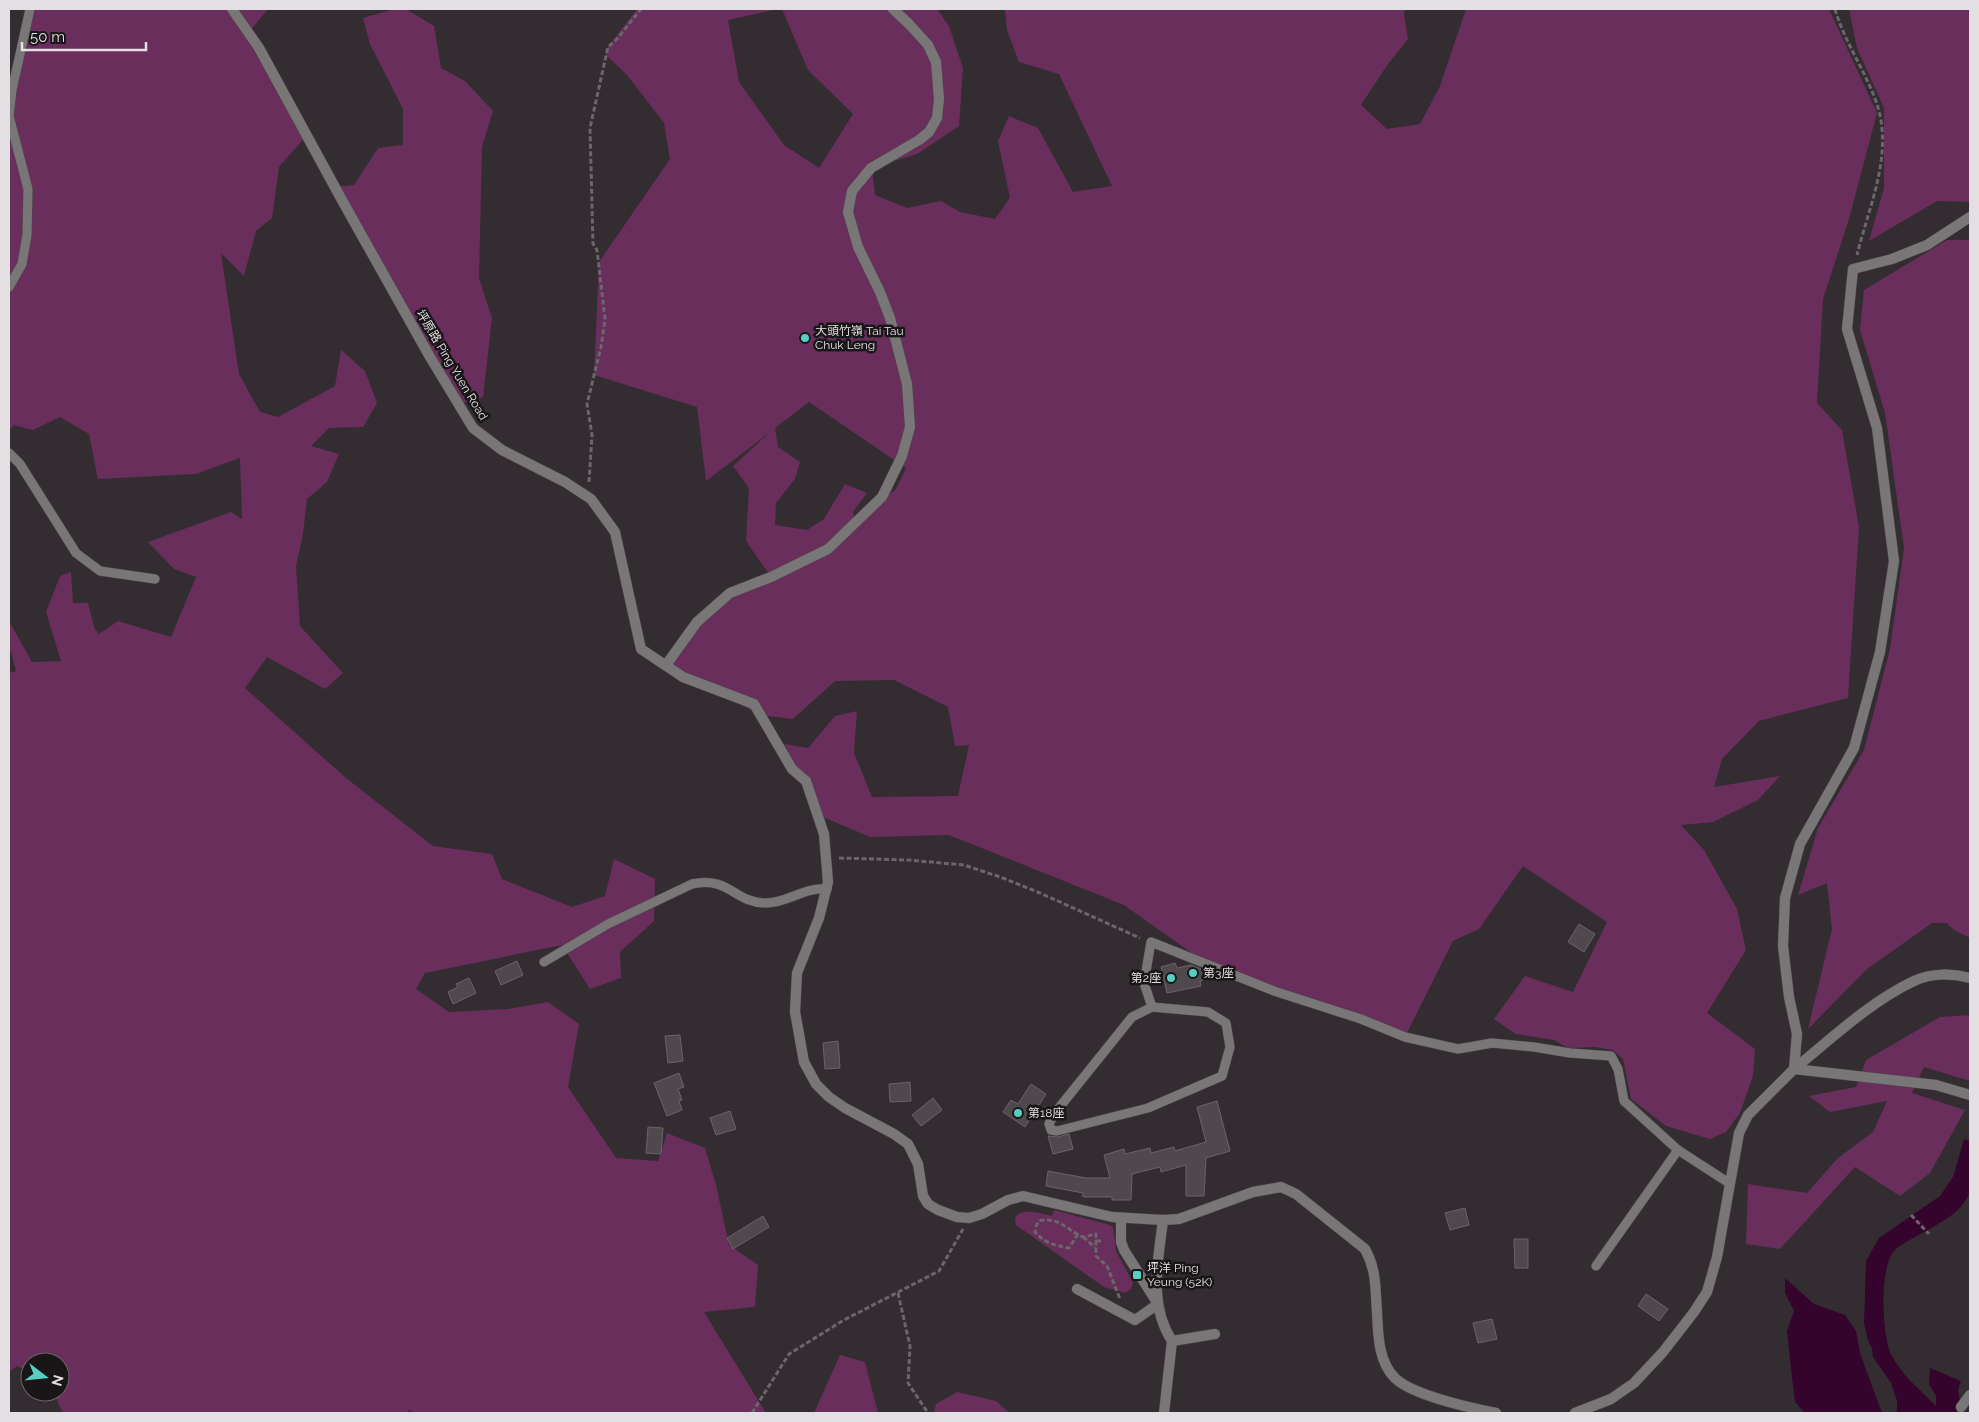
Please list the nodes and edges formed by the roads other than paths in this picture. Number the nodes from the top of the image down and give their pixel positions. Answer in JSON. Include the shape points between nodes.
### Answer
{"nodes":[{"id":1,"x":30,"y":9,"type":"edge"},
{"id":2,"x":232,"y":9,"type":"edge"},
{"id":3,"x":893,"y":9,"type":"edge"},
{"id":4,"x":1970,"y":217,"type":"edge"},
{"id":5,"x":9,"y":288,"type":"edge"},
{"id":6,"x":9,"y":453,"type":"edge"},
{"id":7,"x":155,"y":579,"type":"dead end"},
{"id":8,"x":666,"y":666,"type":"junction"},
{"id":9,"x":826,"y":889,"type":"junction"},
{"id":10,"x":544,"y":962,"type":"dead end"},
{"id":11,"x":1970,"y":978,"type":"edge"},
{"id":12,"x":1152,"y":1007,"type":"junction"},
{"id":13,"x":1794,"y":1069,"type":"junction"},
{"id":14,"x":1970,"y":1095,"type":"edge"},
{"id":15,"x":1678,"y":1150,"type":"junction"},
{"id":16,"x":1729,"y":1183,"type":"junction"},
{"id":17,"x":1121,"y":1218,"type":"junction"},
{"id":18,"x":1163,"y":1220,"type":"junction"},
{"id":19,"x":1596,"y":1266,"type":"dead end"},
{"id":20,"x":1077,"y":1289,"type":"dead end"},
{"id":21,"x":1158,"y":1304,"type":"junction"},
{"id":22,"x":1215,"y":1334,"type":"dead end"},
{"id":23,"x":1172,"y":1341,"type":"junction"},
{"id":24,"x":1970,"y":1395,"type":"edge"},
{"id":25,"x":1961,"y":1407,"type":"dead end"},
{"id":26,"x":1164,"y":1413,"type":"edge"},
{"id":27,"x":1496,"y":1413,"type":"edge"},
{"id":28,"x":1575,"y":1413,"type":"edge"}],
"edges":[{"from":1,"to":5,"type":"lane","via":[[9,116],[28,189],[27,235],[22,264]]},
{"from":2,"to":8,"type":"street","name":"坪原路 Ping Yuen Road","via":[[259,48],[430,357],[473,428],[502,450],[588,497],[615,532],[641,649]]},
{"from":3,"to":8,"type":"street","via":[[928,45],[936,62],[937,118],[929,132],[919,140],[871,168],[852,191],[848,212],[858,248],[890,318],[907,384],[910,427],[902,456],[882,497],[828,548],[730,593],[697,622]]},
{"from":4,"to":13,"type":"street","via":[[1927,245],[1853,269],[1847,329],[1877,428],[1894,561],[1880,652],[1854,748],[1800,844],[1785,898],[1783,946],[1797,1034]]},
{"from":6,"to":7,"type":"lane","via":[[20,464],[76,553],[100,571]]},
{"from":8,"to":9,"type":"street","name":"坪原路 Ping Yuen Road","via":[[683,677],[754,704],[792,770],[806,781],[824,834]]},
{"from":9,"to":10,"type":"lane","via":[[810,889],[766,903],[750,901],[715,882],[692,884],[608,924]]},
{"from":9,"to":17,"type":"street","name":"坪原路 Ping Yuen Road","via":[[820,918],[800,964],[796,982],[796,1020],[807,1069],[816,1084],[836,1102],[908,1144],[918,1164],[923,1196],[928,1204],[944,1213],[970,1218],[1023,1196]]},
{"from":11,"to":13,"type":"street","via":[[1945,974],[1914,981],[1873,1005]]},
{"from":12,"to":12,"type":"lane","via":[[1208,1012],[1226,1023],[1230,1047],[1222,1076],[1148,1108],[1051,1130],[1049,1124],[1054,1114],[1132,1016]]},
{"from":12,"to":15,"type":"lane","via":[[1144,983],[1151,942],[1405,1038],[1458,1049],[1492,1043],[1611,1056],[1618,1069],[1624,1101]]},
{"from":13,"to":14,"type":"street","via":[[1936,1085]]},
{"from":13,"to":16,"type":"street","via":[[1748,1115],[1740,1133]]},
{"from":15,"to":16,"type":"lane"},
{"from":15,"to":19,"type":"lane"},
{"from":16,"to":28,"type":"street","via":[[1717,1257],[1707,1292],[1694,1312],[1634,1383],[1611,1399]]},
{"from":17,"to":18,"type":"street"},
{"from":17,"to":21,"type":"street","via":[[1124,1250]]},
{"from":18,"to":21,"type":"street","via":[[1156,1280]]},
{"from":18,"to":27,"type":"street","via":[[1179,1219],[1253,1192],[1281,1187],[1296,1194],[1365,1249],[1375,1275],[1379,1340],[1394,1378],[1421,1393]]},
{"from":20,"to":21,"type":"street","via":[[1135,1320]]},
{"from":21,"to":23,"type":"street"},
{"from":22,"to":23,"type":"street"},
{"from":23,"to":26,"type":"street"},
{"from":24,"to":25,"type":"street"}]}
